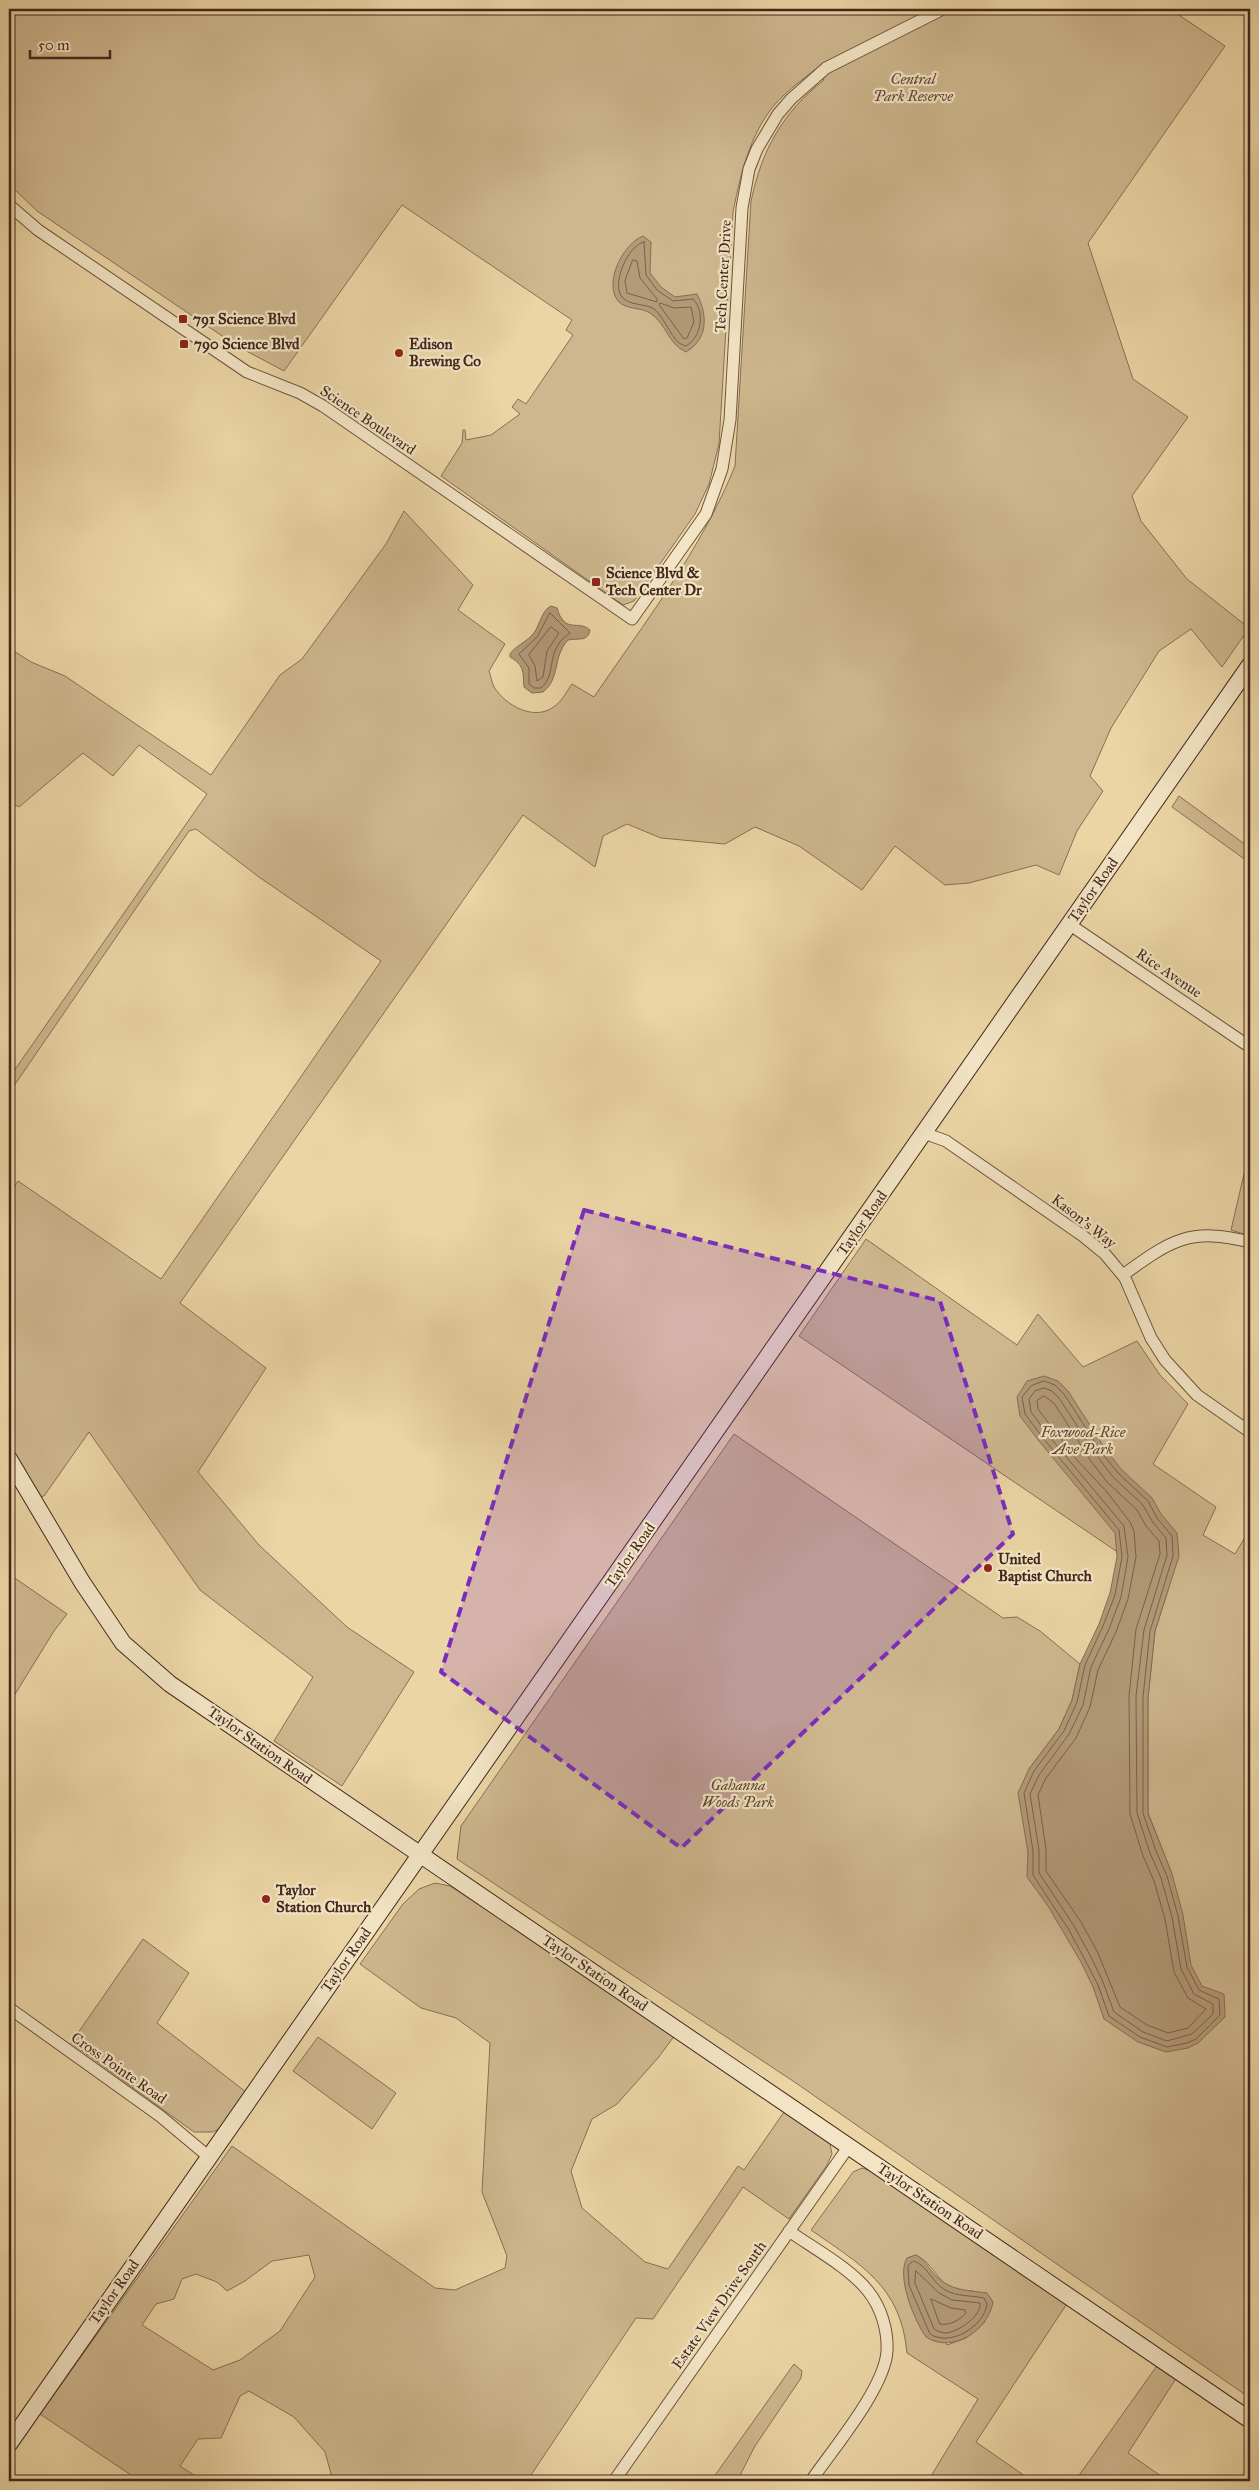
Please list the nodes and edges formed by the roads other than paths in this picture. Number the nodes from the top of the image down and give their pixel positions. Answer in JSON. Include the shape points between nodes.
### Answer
{"nodes":[{"id":1,"x":943,"y":9,"type":"edge"},
{"id":2,"x":9,"y":205,"type":"edge"},
{"id":3,"x":632,"y":619,"type":"joint"},
{"id":4,"x":1250,"y":665,"type":"edge"},
{"id":5,"x":1070,"y":924,"type":"junction"},
{"id":6,"x":1250,"y":1047,"type":"edge"},
{"id":7,"x":924,"y":1133,"type":"junction"},
{"id":8,"x":1250,"y":1242,"type":"edge"},
{"id":9,"x":1123,"y":1275,"type":"junction"},
{"id":10,"x":1250,"y":1432,"type":"edge"},
{"id":11,"x":9,"y":1458,"type":"edge"},
{"id":12,"x":420,"y":1854,"type":"junction"},
{"id":13,"x":9,"y":2008,"type":"edge"},
{"id":14,"x":849,"y":2146,"type":"junction"},
{"id":15,"x":209,"y":2157,"type":"junction"},
{"id":16,"x":789,"y":2231,"type":"junction"},
{"id":17,"x":1250,"y":2420,"type":"edge"},
{"id":18,"x":9,"y":2444,"type":"edge"},
{"id":19,"x":614,"y":2481,"type":"edge"},
{"id":20,"x":811,"y":2481,"type":"edge"}],
"edges":[{"from":1,"to":3,"type":"street","name":"Tech Center Drive","via":[[826,68],[778,114],[757,149],[747,178],[742,208],[730,420],[722,469],[706,514]]},
{"from":2,"to":3,"type":"street","name":"Science Boulevard","via":[[38,230],[247,372],[323,406]]},
{"from":4,"to":5,"type":"main road","name":"Taylor Road"},
{"from":5,"to":6,"type":"street","name":"Rice Avenue"},
{"from":5,"to":7,"type":"main road","name":"Taylor Road"},
{"from":7,"to":9,"type":"street","name":"Kason's Way","via":[[946,1141],[1084,1236]]},
{"from":7,"to":12,"type":"main road","name":"Taylor Road"},
{"from":8,"to":9,"type":"street","via":[[1223,1236],[1180,1239],[1159,1249]]},
{"from":9,"to":10,"type":"street","name":"Kason's Way","via":[[1151,1338],[1165,1360],[1197,1395]]},
{"from":11,"to":12,"type":"main road","name":"Taylor Station Road","via":[[82,1582],[123,1643],[170,1684]]},
{"from":12,"to":14,"type":"main road","name":"Taylor Station Road"},
{"from":12,"to":15,"type":"main road","name":"Taylor Road"},
{"from":13,"to":15,"type":"street","name":"Cross Pointe Road","via":[[160,2116]]},
{"from":14,"to":16,"type":"street","name":"Estate View Drive South"},
{"from":14,"to":17,"type":"main road","name":"Taylor Station Road"},
{"from":15,"to":18,"type":"main road","name":"Taylor Road"},
{"from":16,"to":19,"type":"street","name":"Estate View Drive South"},
{"from":16,"to":20,"type":"street","via":[[867,2290],[879,2308],[887,2352],[872,2393]]}]}
